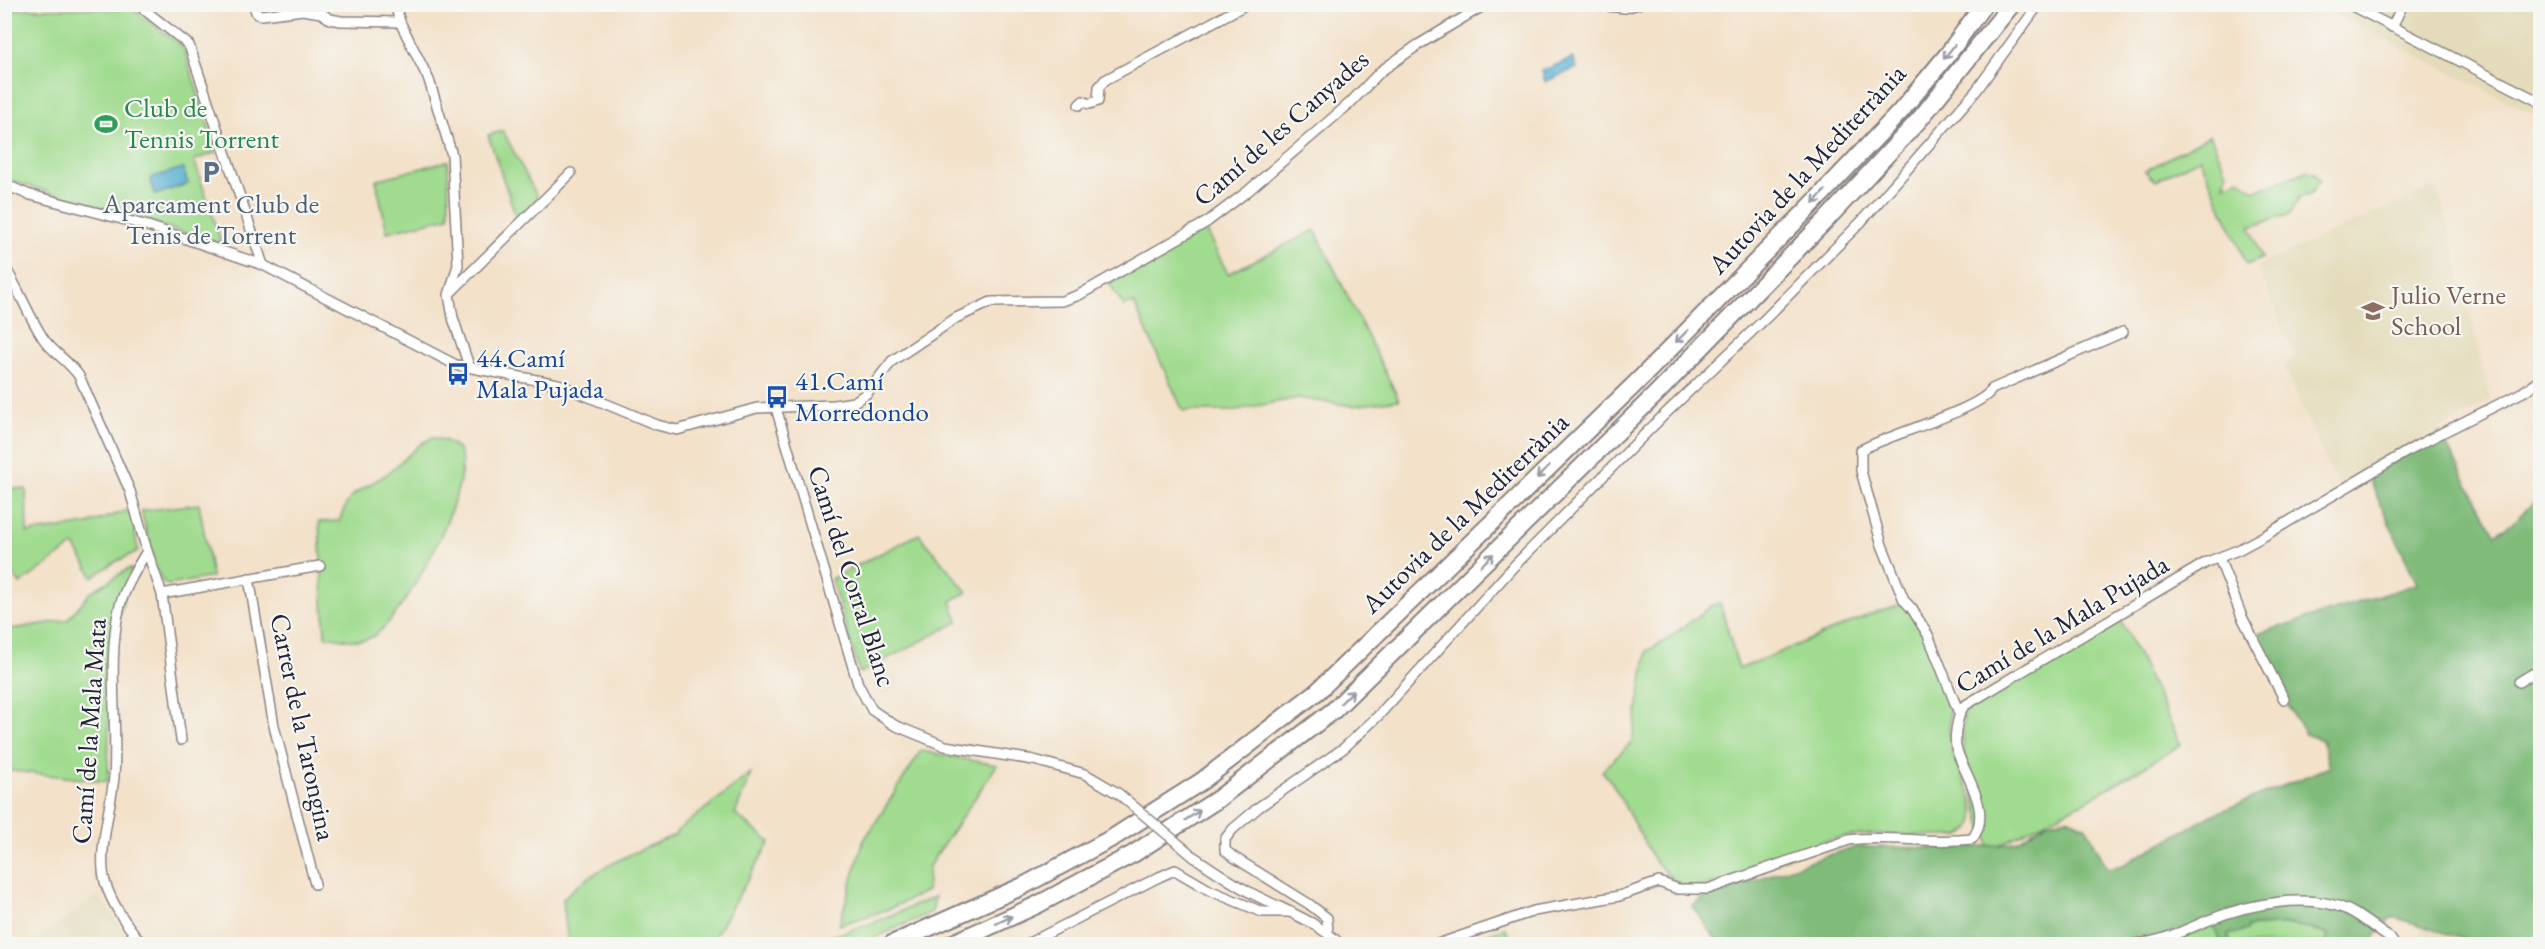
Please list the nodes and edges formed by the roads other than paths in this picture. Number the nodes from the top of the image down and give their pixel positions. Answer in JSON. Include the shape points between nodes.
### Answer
{"nodes":[{"id":1,"x":137,"y":4,"type":"edge"},
{"id":2,"x":253,"y":4,"type":"edge"},
{"id":3,"x":395,"y":4,"type":"edge"},
{"id":4,"x":1247,"y":4,"type":"edge"},
{"id":5,"x":1486,"y":4,"type":"edge"},
{"id":6,"x":1589,"y":4,"type":"edge"},
{"id":7,"x":1638,"y":4,"type":"edge"},
{"id":8,"x":1984,"y":4,"type":"edge"},
{"id":9,"x":2012,"y":4,"type":"edge"},
{"id":10,"x":2039,"y":4,"type":"edge"},
{"id":11,"x":2348,"y":4,"type":"edge"},
{"id":12,"x":2403,"y":4,"type":"edge"},
{"id":13,"x":400,"y":22,"type":"junction"},
{"id":14,"x":2392,"y":27,"type":"junction"},
{"id":15,"x":2541,"y":102,"type":"edge"},
{"id":16,"x":1079,"y":105,"type":"dead end"},
{"id":17,"x":571,"y":173,"type":"dead end"},
{"id":18,"x":4,"y":184,"type":"edge"},
{"id":19,"x":263,"y":265,"type":"junction"},
{"id":20,"x":4,"y":266,"type":"edge"},
{"id":21,"x":449,"y":295,"type":"junction"},
{"id":22,"x":2123,"y":332,"type":"dead end"},
{"id":23,"x":469,"y":366,"type":"junction"},
{"id":24,"x":2541,"y":380,"type":"edge"},
{"id":25,"x":776,"y":408,"type":"junction"},
{"id":26,"x":147,"y":551,"type":"junction"},
{"id":27,"x":2219,"y":558,"type":"junction"},
{"id":28,"x":320,"y":566,"type":"dead end"},
{"id":29,"x":249,"y":578,"type":"junction"},
{"id":30,"x":162,"y":594,"type":"junction"},
{"id":31,"x":2541,"y":673,"type":"edge"},
{"id":32,"x":2519,"y":682,"type":"dead end"},
{"id":33,"x":2284,"y":699,"type":"dead end"},
{"id":34,"x":1959,"y":713,"type":"junction"},
{"id":35,"x":181,"y":740,"type":"dead end"},
{"id":36,"x":315,"y":884,"type":"dead end"},
{"id":37,"x":1291,"y":912,"type":"junction"},
{"id":38,"x":1328,"y":933,"type":"junction"},
{"id":39,"x":142,"y":945,"type":"edge"},
{"id":40,"x":892,"y":945,"type":"edge"},
{"id":41,"x":951,"y":945,"type":"edge"},
{"id":42,"x":1027,"y":945,"type":"edge"},
{"id":43,"x":1340,"y":945,"type":"edge"},
{"id":44,"x":1438,"y":945,"type":"edge"},
{"id":45,"x":2136,"y":945,"type":"edge"},
{"id":46,"x":2394,"y":945,"type":"edge"}],
"edges":[{"from":1,"to":19,"type":"street","via":[[189,45]]},
{"from":2,"to":13,"type":"street","via":[[254,11],[262,15],[303,10],[342,21]]},
{"from":3,"to":13,"type":"street"},
{"from":4,"to":16,"type":"street","via":[[1105,80],[1099,87],[1098,101],[1083,101]]},
{"from":5,"to":25,"type":"street","name":"Camí de les Canyades","via":[[1381,71],[1248,191],[1160,251],[1062,302],[991,302],[956,318],[892,361],[867,393],[854,402]]},
{"from":6,"to":7,"type":"street","via":[[1603,8]]},
{"from":8,"to":40,"type":"highway","name":"Autovia de la Mediterrània","one_way":true,"via":[[1900,112],[1801,216],[1638,381],[1318,691],[1202,781],[1113,837],[1023,886]]},
{"from":41,"to":9,"type":"highway","name":"Autovia de la Mediterrània","one_way":true,"via":[[1133,854],[1218,799],[1334,710],[1655,395],[1826,220],[1918,120]]},
{"from":10,"to":38,"type":"street","via":[[1976,91],[1845,238],[1514,566],[1378,716],[1344,748],[1259,807],[1225,839],[1225,850],[1232,856],[1327,918]]},
{"from":11,"to":14,"type":"street"},
{"from":12,"to":14,"type":"street"},
{"from":13,"to":21,"type":"street","via":[[429,80],[452,155],[458,264]]},
{"from":14,"to":15,"type":"street"},
{"from":17,"to":21,"type":"street"},
{"from":18,"to":19,"type":"street","name":"Camí de les Canyades"},
{"from":19,"to":23,"type":"street","name":"Camí de les Canyades","via":[[456,365]]},
{"from":20,"to":26,"type":"street","via":[[44,339],[79,376],[130,491]]},
{"from":21,"to":23,"type":"street"},
{"from":22,"to":34,"type":"street","via":[[1992,389],[1965,407],[1861,450],[1861,471],[1882,545],[1904,600],[1928,635]]},
{"from":23,"to":25,"type":"street","name":"Camí de les Canyades","via":[[558,384],[677,430],[758,408]]},
{"from":24,"to":27,"type":"street","name":"Camí de la Mala Pujada"},
{"from":25,"to":37,"type":"street","name":"Camí del Corral Blanc","bridge":true,"via":[[858,684],[872,710],[894,725],[945,746],[1034,760],[1085,774],[1119,794],[1194,857]]},
{"from":26,"to":30,"type":"street"},
{"from":26,"to":39,"type":"street","name":"Camí de la Mala Mata","via":[[124,594],[116,627],[115,753],[104,861],[105,880],[112,898]]},
{"from":27,"to":33,"type":"street","via":[[2242,617]]},
{"from":27,"to":34,"type":"street","name":"Camí de la Mala Pujada","via":[[1964,706]]},
{"from":28,"to":29,"type":"street"},
{"from":29,"to":30,"type":"street"},
{"from":29,"to":36,"type":"street","name":"Carrer de la Tarongina","via":[[274,726]]},
{"from":30,"to":35,"type":"street"},
{"from":31,"to":32,"type":"street"},
{"from":34,"to":44,"type":"street","name":"Camí de la Mala Pujada","via":[[1956,748],[1971,780],[1979,812],[1980,825],[1972,839],[1849,840],[1708,890],[1678,889],[1659,882],[1619,896],[1534,911]]},
{"from":37,"to":38,"type":"street","name":"Camí del Corral Blanc"},
{"from":37,"to":42,"type":"street","via":[[1262,912],[1209,890],[1175,870]]},
{"from":38,"to":43,"type":"street"},
{"from":45,"to":46,"type":"street","via":[[2152,943],[2237,909],[2302,901],[2349,910],[2390,938]]}]}
